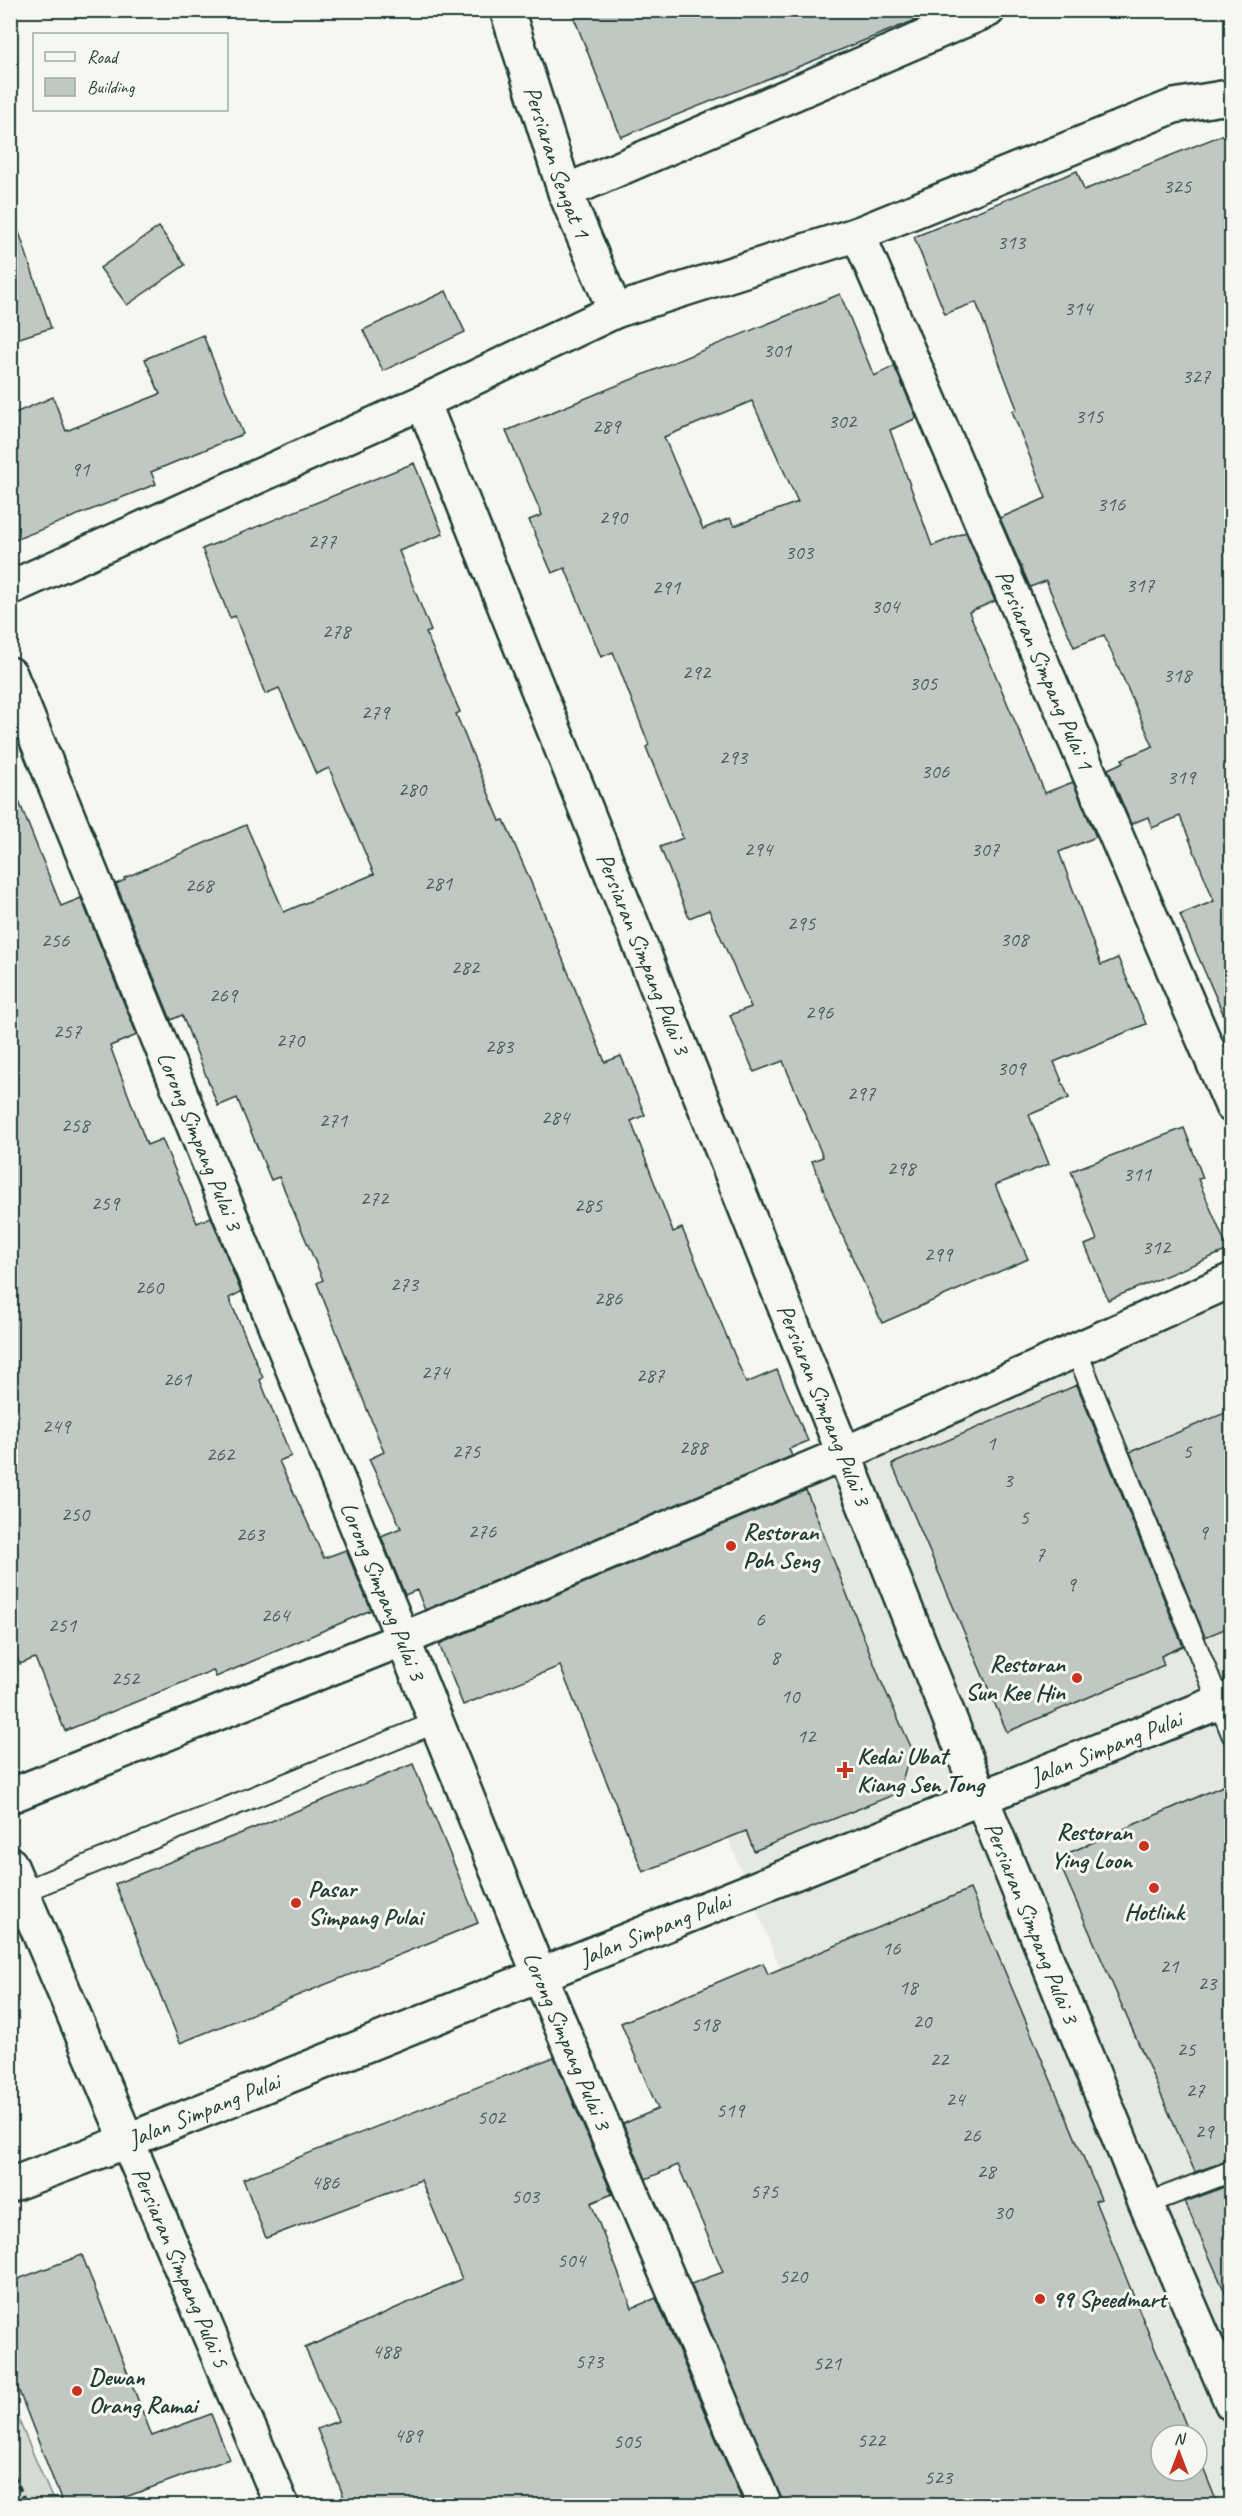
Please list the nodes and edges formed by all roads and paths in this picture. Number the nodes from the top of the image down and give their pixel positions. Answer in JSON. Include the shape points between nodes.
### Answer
{"nodes":[{"id":1,"x":507,"y":10,"type":"edge"},
{"id":2,"x":988,"y":10,"type":"edge"},
{"id":3,"x":1227,"y":100,"type":"edge"},
{"id":4,"x":565,"y":192,"type":"junction"},
{"id":5,"x":858,"y":234,"type":"junction"},
{"id":6,"x":615,"y":311,"type":"junction"},
{"id":7,"x":423,"y":402,"type":"junction"},
{"id":8,"x":10,"y":588,"type":"edge"},
{"id":9,"x":10,"y":674,"type":"edge"},
{"id":10,"x":1232,"y":1106,"type":"edge"},
{"id":11,"x":1232,"y":1280,"type":"edge"},
{"id":12,"x":1076,"y":1350,"type":"junction"},
{"id":13,"x":844,"y":1454,"type":"junction"},
{"id":14,"x":403,"y":1639,"type":"junction"},
{"id":15,"x":1225,"y":1700,"type":"edge"},
{"id":16,"x":437,"y":1722,"type":"junction"},
{"id":17,"x":1232,"y":1734,"type":"edge"},
{"id":18,"x":10,"y":1797,"type":"edge"},
{"id":19,"x":981,"y":1797,"type":"junction"},
{"id":20,"x":16,"y":1878,"type":"edge"},
{"id":21,"x":539,"y":1974,"type":"junction"},
{"id":22,"x":127,"y":2141,"type":"junction"},
{"id":23,"x":1232,"y":2171,"type":"edge"},
{"id":24,"x":10,"y":2185,"type":"edge"},
{"id":25,"x":1146,"y":2204,"type":"junction"},
{"id":26,"x":1232,"y":2404,"type":"edge"},
{"id":27,"x":10,"y":2466,"type":"edge"},
{"id":28,"x":22,"y":2505,"type":"edge"},
{"id":29,"x":282,"y":2505,"type":"edge"},
{"id":30,"x":765,"y":2505,"type":"edge"}],
"edges":[{"from":1,"to":4,"type":"street","name":"Persiaran Sengat 1"},
{"from":2,"to":4,"type":"street"},
{"from":3,"to":5,"type":"street","via":[[1174,106]]},
{"from":4,"to":6,"type":"street","name":"Persiaran Sengat 1"},
{"from":5,"to":6,"type":"street"},
{"from":5,"to":10,"type":"street","name":"Persiaran Simpang Pulai 1"},
{"from":6,"to":7,"type":"street"},
{"from":7,"to":8,"type":"street"},
{"from":7,"to":13,"type":"street","name":"Persiaran Simpang Pulai 3"},
{"from":9,"to":14,"type":"street","name":"Lorong Simpang Pulai 3"},
{"from":11,"to":12,"type":"street"},
{"from":12,"to":13,"type":"street"},
{"from":12,"to":15,"type":"lane"},
{"from":13,"to":14,"type":"street"},
{"from":13,"to":19,"type":"street","name":"Persiaran Simpang Pulai 3"},
{"from":14,"to":16,"type":"street","name":"Lorong Simpang Pulai 3"},
{"from":14,"to":18,"type":"street"},
{"from":15,"to":17,"type":"lane"},
{"from":15,"to":19,"type":"street","name":"Jalan Simpang Pulai"},
{"from":16,"to":20,"type":"lane"},
{"from":16,"to":21,"type":"street","name":"Lorong Simpang Pulai 3"},
{"from":19,"to":21,"type":"street","name":"Jalan Simpang Pulai"},
{"from":19,"to":25,"type":"street","name":"Persiaran Simpang Pulai 3"},
{"from":20,"to":22,"type":"street","name":"Persiaran Simpang Pulai 5"},
{"from":21,"to":22,"type":"street","name":"Jalan Simpang Pulai"},
{"from":21,"to":30,"type":"street","name":"Lorong Simpang Pulai 3"},
{"from":22,"to":24,"type":"street","name":"Jalan Simpang Pulai"},
{"from":22,"to":29,"type":"street","name":"Persiaran Simpang Pulai 5"},
{"from":23,"to":25,"type":"lane"},
{"from":25,"to":26,"type":"street","name":"Persiaran Simpang Pulai 3"},
{"from":27,"to":28,"type":"path","via":[[26,2504]]}]}
